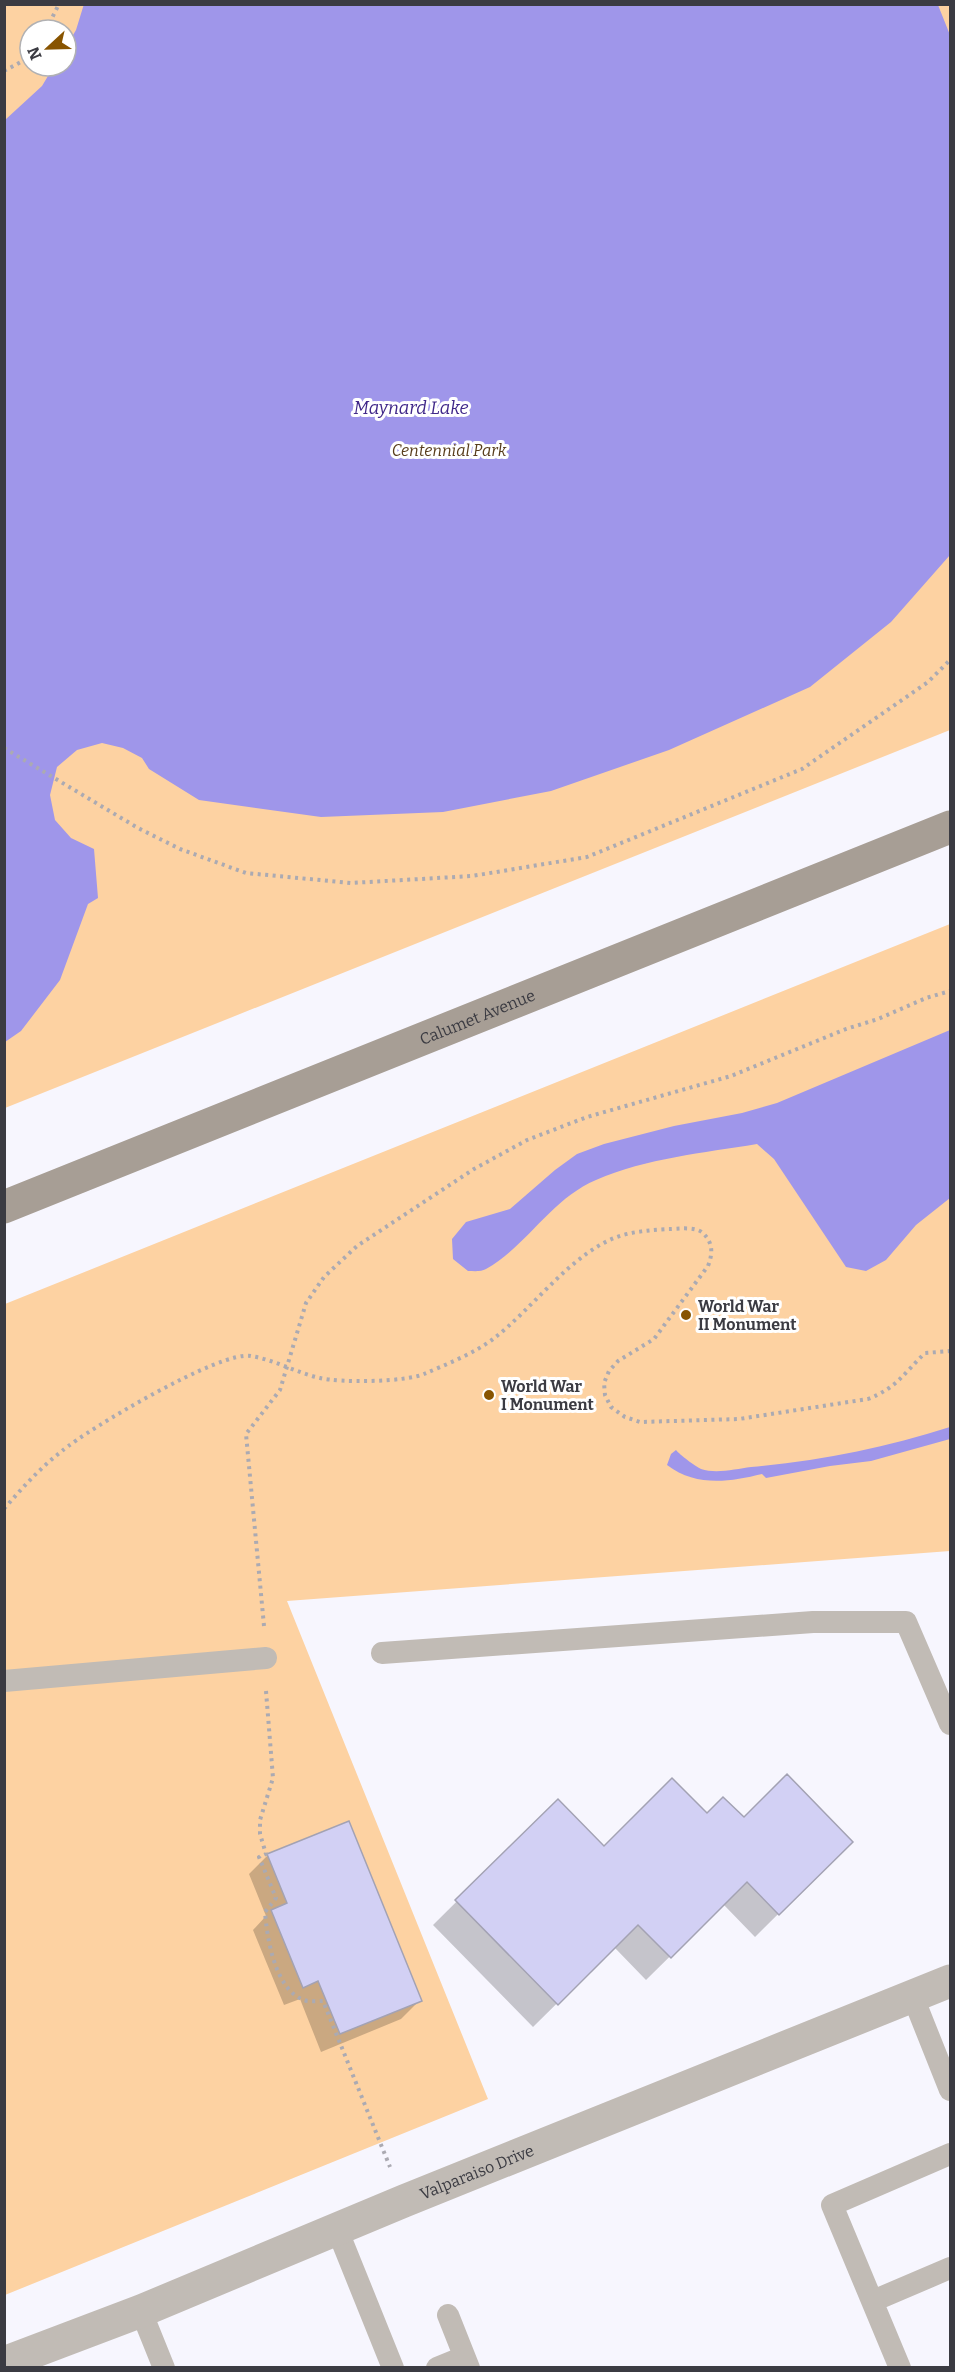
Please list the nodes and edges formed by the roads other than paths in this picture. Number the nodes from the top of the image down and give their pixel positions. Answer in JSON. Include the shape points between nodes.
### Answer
{"nodes":[{"id":1,"x":951,"y":827,"type":"edge"},
{"id":2,"x":4,"y":1207,"type":"edge"},
{"id":3,"x":382,"y":1653,"type":"dead end"},
{"id":4,"x":266,"y":1658,"type":"road end"},
{"id":5,"x":4,"y":1681,"type":"edge"},
{"id":6,"x":951,"y":1724,"type":"edge"},
{"id":7,"x":951,"y":1981,"type":"edge"},
{"id":8,"x":913,"y":1996,"type":"junction"},
{"id":9,"x":951,"y":2090,"type":"edge"},
{"id":10,"x":951,"y":2154,"type":"edge"},
{"id":11,"x":337,"y":2229,"type":"junction"},
{"id":12,"x":951,"y":2268,"type":"edge"},
{"id":13,"x":873,"y":2301,"type":"junction"},
{"id":14,"x":141,"y":2311,"type":"junction"},
{"id":15,"x":448,"y":2316,"type":"dead end"},
{"id":16,"x":467,"y":2362,"type":"edge"},
{"id":17,"x":4,"y":2363,"type":"edge"},
{"id":18,"x":164,"y":2367,"type":"edge"},
{"id":19,"x":393,"y":2367,"type":"edge"},
{"id":20,"x":437,"y":2367,"type":"edge"},
{"id":21,"x":900,"y":2367,"type":"edge"}],
"edges":[{"from":1,"to":2,"type":"main road","name":"Calumet Avenue"},
{"from":3,"to":6,"type":"lane","via":[[813,1622],[906,1622]]},
{"from":4,"to":5,"type":"lane"},
{"from":7,"to":8,"type":"street","name":"Valparaiso Drive"},
{"from":8,"to":9,"type":"lane"},
{"from":8,"to":11,"type":"street","name":"Valparaiso Drive"},
{"from":10,"to":13,"type":"lane","via":[[832,2205]]},
{"from":11,"to":14,"type":"street","name":"Valparaiso Drive"},
{"from":11,"to":19,"type":"lane"},
{"from":12,"to":13,"type":"lane"},
{"from":13,"to":21,"type":"lane"},
{"from":14,"to":17,"type":"street","name":"Valparaiso Drive"},
{"from":14,"to":18,"type":"lane"},
{"from":15,"to":16,"type":"lane"},
{"from":16,"to":20,"type":"lane"}]}
